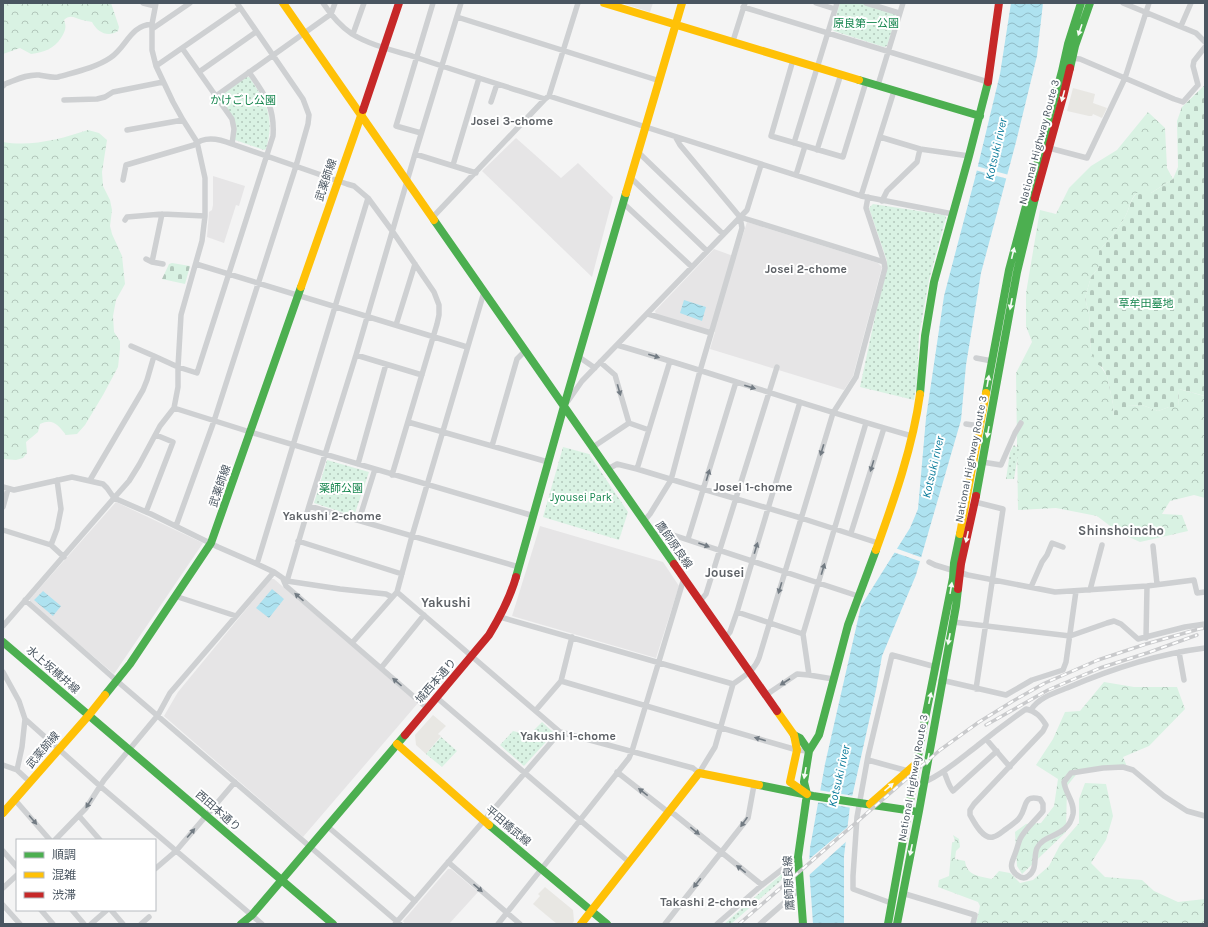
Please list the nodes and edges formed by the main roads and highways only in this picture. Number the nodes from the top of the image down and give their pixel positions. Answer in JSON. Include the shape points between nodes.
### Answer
{"nodes":[{"id":1,"x":283,"y":3,"type":"edge"},
{"id":2,"x":399,"y":3,"type":"edge"},
{"id":3,"x":604,"y":3,"type":"edge"},
{"id":4,"x":682,"y":3,"type":"edge"},
{"id":5,"x":999,"y":3,"type":"edge"},
{"id":6,"x":1081,"y":3,"type":"edge"},
{"id":7,"x":1090,"y":3,"type":"edge"},
{"id":8,"x":675,"y":24,"type":"junction"},
{"id":9,"x":1068,"y":58,"type":"junction"},
{"id":10,"x":362,"y":114,"type":"junction"},
{"id":11,"x":980,"y":116,"type":"junction"},
{"id":12,"x":564,"y":406,"type":"junction"},
{"id":13,"x":957,"y":572,"type":"junction"},
{"id":14,"x":3,"y":642,"type":"edge"},
{"id":15,"x":89,"y":715,"type":"junction"},
{"id":16,"x":794,"y":735,"type":"junction"},
{"id":17,"x":397,"y":744,"type":"junction"},
{"id":18,"x":809,"y":751,"type":"junction"},
{"id":19,"x":917,"y":763,"type":"junction"},
{"id":20,"x":790,"y":782,"type":"junction"},
{"id":21,"x":780,"y":790,"type":"junction"},
{"id":22,"x":810,"y":795,"type":"junction"},
{"id":23,"x":870,"y":804,"type":"junction"},
{"id":24,"x":908,"y":810,"type":"junction"},
{"id":25,"x":919,"y":811,"type":"junction"},
{"id":26,"x":3,"y":814,"type":"edge"},
{"id":27,"x":282,"y":880,"type":"junction"},
{"id":28,"x":591,"y":911,"type":"junction"},
{"id":29,"x":242,"y":924,"type":"edge"},
{"id":30,"x":333,"y":924,"type":"edge"},
{"id":31,"x":581,"y":924,"type":"edge"},
{"id":32,"x":607,"y":924,"type":"edge"},
{"id":33,"x":802,"y":924,"type":"edge"},
{"id":34,"x":888,"y":924,"type":"edge"},
{"id":35,"x":897,"y":924,"type":"edge"}],
"edges":[{"from":1,"to":10,"type":"main road","name":"鷹師原良線"},
{"from":2,"to":10,"type":"main road","name":"武薬師線"},
{"from":3,"to":8,"type":"main road"},
{"from":4,"to":8,"type":"main road","name":"城西本通り"},
{"from":5,"to":11,"type":"main road","via":[[988,82]]},
{"from":6,"to":9,"type":"main road","name":"National Highway Route 3","via":[[1071,33]]},
{"from":7,"to":9,"type":"main road","name":"National Highway Route 3","one_way":true,"via":[[1075,46]]},
{"from":8,"to":11,"type":"main road"},
{"from":8,"to":12,"type":"main road","name":"城西本通り"},
{"from":9,"to":13,"type":"main road","name":"National Highway Route 3","one_way":true,"via":[[1018,272],[974,502]]},
{"from":13,"to":9,"type":"main road","name":"National Highway Route 3","one_way":true,"via":[[954,563],[1009,270]]},
{"from":10,"to":12,"type":"main road","name":"鷹師原良線"},
{"from":10,"to":15,"type":"main road","name":"武薬師線","via":[[211,543],[142,647]]},
{"from":11,"to":18,"type":"main road","via":[[934,282],[925,336],[917,417],[912,436],[892,504],[848,625],[819,735]]},
{"from":12,"to":16,"type":"main road","name":"鷹師原良線"},
{"from":12,"to":17,"type":"main road","name":"城西本通り","via":[[513,587],[500,617],[472,656]]},
{"from":19,"to":13,"type":"main road","name":"National Highway Route 3","one_way":true,"via":[[946,613]]},
{"from":13,"to":25,"type":"main road","name":"National Highway Route 3","one_way":true,"via":[[956,606]]},
{"from":14,"to":15,"type":"main road","name":"水上坂横井線"},
{"from":15,"to":26,"type":"main road","name":"武薬師線"},
{"from":15,"to":27,"type":"main road","name":"西田本通り"},
{"from":16,"to":18,"type":"main road","name":"鷹師原良線","via":[[800,738]]},
{"from":16,"to":20,"type":"main road","name":"鷹師原良線","via":[[797,750]]},
{"from":17,"to":27,"type":"main road","name":"城西本通り"},
{"from":17,"to":28,"type":"main road","name":"平田橋武線"},
{"from":18,"to":22,"type":"main road","name":"鷹師原良線","one_way":true,"via":[[804,782]]},
{"from":23,"to":19,"type":"main road","one_way":true},
{"from":19,"to":24,"type":"main road","name":"National Highway Route 3"},
{"from":20,"to":21,"type":"main road"},
{"from":20,"to":22,"type":"main road"},
{"from":21,"to":22,"type":"main road"},
{"from":21,"to":28,"type":"main road","via":[[699,773]]},
{"from":22,"to":23,"type":"main road"},
{"from":22,"to":33,"type":"main road","name":"鷹師原良線","via":[[798,857]]},
{"from":23,"to":24,"type":"main road"},
{"from":24,"to":25,"type":"main road"},
{"from":24,"to":34,"type":"main road","name":"National Highway Route 3"},
{"from":25,"to":35,"type":"main road","name":"National Highway Route 3","one_way":true},
{"from":27,"to":29,"type":"main road","name":"城西本通り"},
{"from":27,"to":30,"type":"main road","name":"西田本通り"},
{"from":28,"to":31,"type":"main road"},
{"from":28,"to":32,"type":"main road","name":"平田橋武線"}]}
